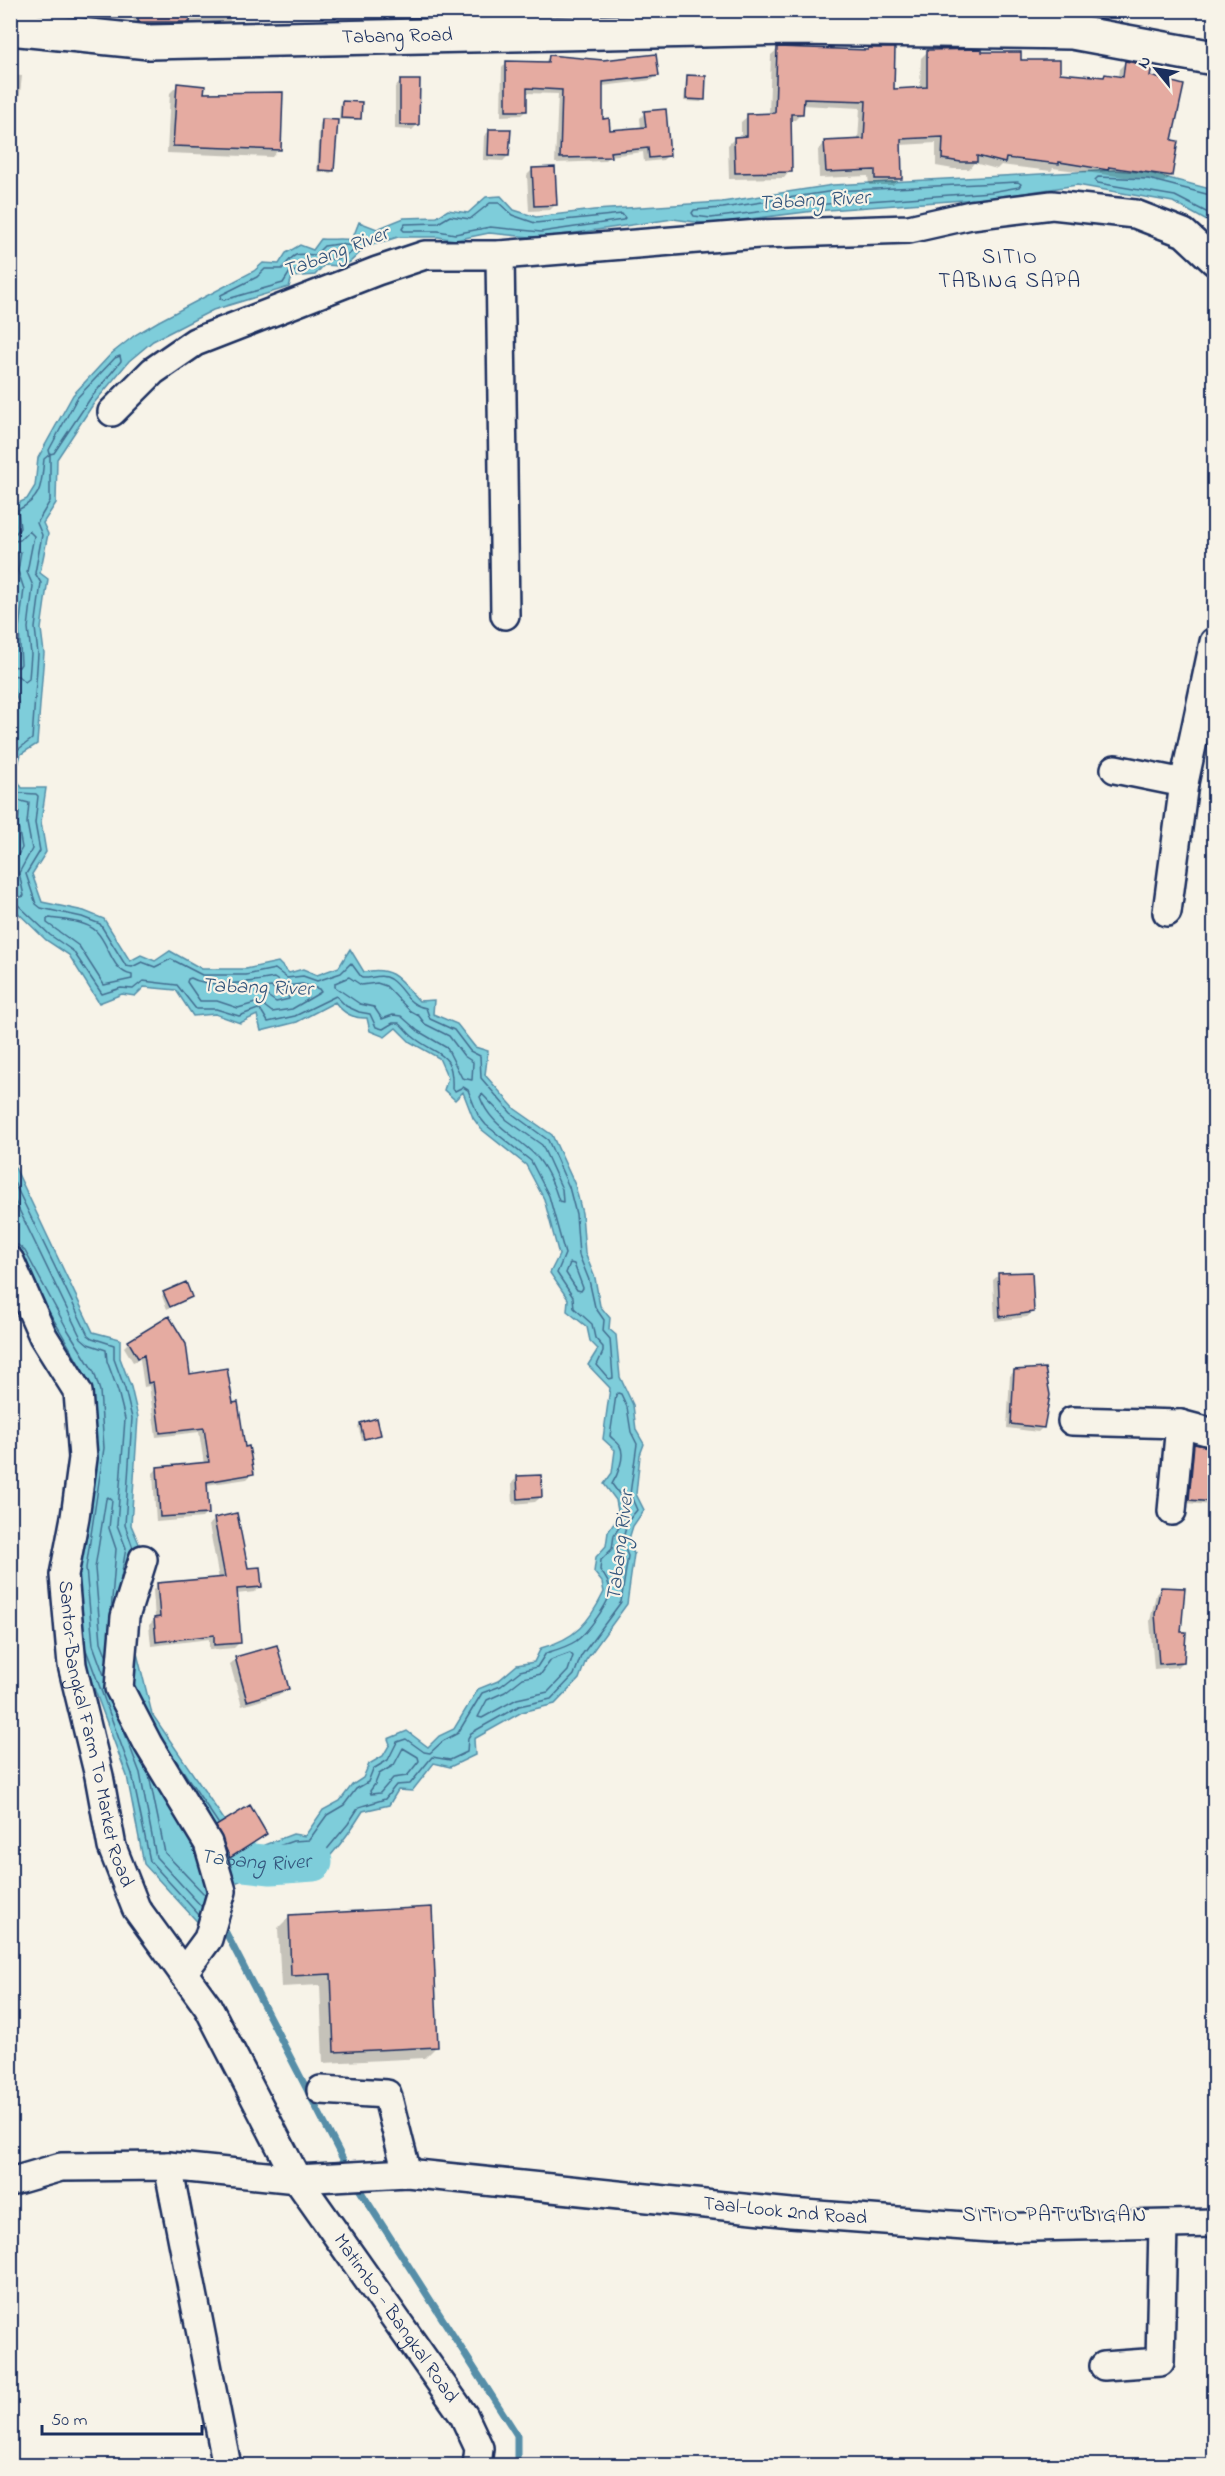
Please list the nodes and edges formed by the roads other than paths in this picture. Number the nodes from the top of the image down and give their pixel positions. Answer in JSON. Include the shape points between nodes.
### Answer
{"nodes":[{"id":1,"x":10,"y":28,"type":"edge"},
{"id":2,"x":1215,"y":58,"type":"edge"},
{"id":3,"x":500,"y":255,"type":"junction"},
{"id":4,"x":1215,"y":261,"type":"edge"},
{"id":5,"x":112,"y":412,"type":"dead end"},
{"id":6,"x":505,"y":615,"type":"dead end"},
{"id":7,"x":1215,"y":642,"type":"edge"},
{"id":8,"x":1115,"y":769,"type":"dead end"},
{"id":9,"x":1184,"y":783,"type":"junction"},
{"id":10,"x":1167,"y":912,"type":"dead end"},
{"id":11,"x":10,"y":1261,"type":"edge"},
{"id":12,"x":1072,"y":1421,"type":"dead end"},
{"id":13,"x":1180,"y":1424,"type":"junction"},
{"id":14,"x":1215,"y":1433,"type":"edge"},
{"id":15,"x":1172,"y":1511,"type":"dead end"},
{"id":16,"x":143,"y":1559,"type":"dead end"},
{"id":17,"x":188,"y":1968,"type":"junction"},
{"id":18,"x":321,"y":2090,"type":"dead end"},
{"id":19,"x":168,"y":2166,"type":"junction"},
{"id":20,"x":407,"y":2173,"type":"junction"},
{"id":21,"x":303,"y":2179,"type":"junction"},
{"id":22,"x":10,"y":2182,"type":"edge"},
{"id":23,"x":1215,"y":2223,"type":"edge"},
{"id":24,"x":1163,"y":2225,"type":"junction"},
{"id":25,"x":1104,"y":2366,"type":"dead end"},
{"id":26,"x":227,"y":2466,"type":"edge"},
{"id":27,"x":477,"y":2466,"type":"edge"}],
"edges":[{"from":1,"to":2,"type":"main road","name":"Tabang Road","via":[[149,42],[793,28],[1061,32]]},
{"from":3,"to":4,"type":"street","via":[[759,234],[909,229],[971,215],[1052,205],[1135,214],[1184,233]]},
{"from":3,"to":5,"type":"street","via":[[425,255],[255,317],[195,342],[153,371]]},
{"from":3,"to":6,"type":"street"},
{"from":7,"to":9,"type":"street"},
{"from":8,"to":9,"type":"street"},
{"from":9,"to":10,"type":"street"},
{"from":11,"to":17,"type":"street","name":"Santor-Bangkal Farm To Market Road","via":[[43,1336],[78,1392],[83,1458],[64,1575],[72,1665],[112,1846],[136,1908]]},
{"from":12,"to":13,"type":"street"},
{"from":13,"to":14,"type":"street"},
{"from":13,"to":15,"type":"street"},
{"from":16,"to":17,"type":"street","via":[[125,1617],[118,1688],[208,1843],[222,1891],[208,1939]]},
{"from":17,"to":21,"type":"street","name":"Santor-Bangkal Farm To Market Road"},
{"from":18,"to":20,"type":"street","via":[[387,2094]]},
{"from":19,"to":21,"type":"street"},
{"from":19,"to":22,"type":"street","via":[[61,2167]]},
{"from":19,"to":26,"type":"street"},
{"from":20,"to":21,"type":"street","name":"Taal-Look 2nd Road"},
{"from":20,"to":24,"type":"street","name":"Taal-Look 2nd Road","via":[[791,2213],[991,2228]]},
{"from":21,"to":27,"type":"street","name":"Matimbo - Bangkal Road","via":[[464,2416],[479,2448]]},
{"from":23,"to":24,"type":"street","name":"Taal-Look 2nd Road"},
{"from":24,"to":25,"type":"street","via":[[1160,2362]]}]}
